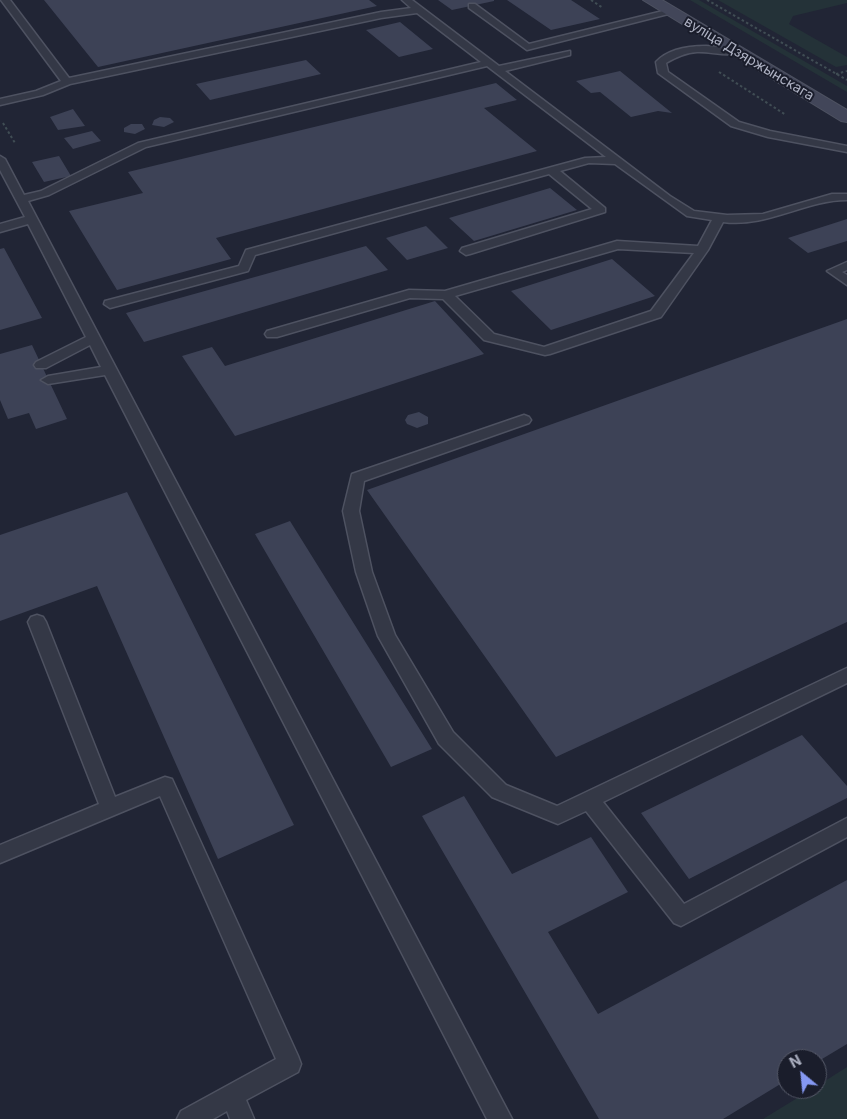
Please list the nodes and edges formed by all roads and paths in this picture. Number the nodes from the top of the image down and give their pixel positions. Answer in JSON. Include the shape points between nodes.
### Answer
{"nodes":[{"id":1,"x":5,"y":0,"type":"edge"},
{"id":2,"x":406,"y":0,"type":"edge"},
{"id":3,"x":651,"y":0,"type":"edge"},
{"id":4,"x":707,"y":0,"type":"edge"},
{"id":5,"x":472,"y":6,"type":"dead end"},
{"id":6,"x":420,"y":10,"type":"junction"},
{"id":7,"x":671,"y":12,"type":"junction"},
{"id":8,"x":684,"y":50,"type":"junction"},
{"id":9,"x":736,"y":52,"type":"junction"},
{"id":10,"x":567,"y":53,"type":"dead end"},
{"id":11,"x":488,"y":63,"type":"junction"},
{"id":12,"x":497,"y":70,"type":"junction"},
{"id":13,"x":847,"y":71,"type":"edge"},
{"id":14,"x":836,"y":74,"type":"junction"},
{"id":15,"x":847,"y":80,"type":"edge"},
{"id":16,"x":67,"y":82,"type":"junction"},
{"id":17,"x":13,"y":99,"type":"junction"},
{"id":18,"x":0,"y":102,"type":"edge"},
{"id":19,"x":788,"y":116,"type":"dead end"},
{"id":20,"x":847,"y":118,"type":"edge"},
{"id":21,"x":15,"y":143,"type":"dead end"},
{"id":22,"x":847,"y":149,"type":"edge"},
{"id":23,"x":0,"y":159,"type":"edge"},
{"id":24,"x":617,"y":161,"type":"junction"},
{"id":25,"x":552,"y":170,"type":"junction"},
{"id":26,"x":847,"y":197,"type":"edge"},
{"id":27,"x":22,"y":199,"type":"junction"},
{"id":28,"x":719,"y":218,"type":"junction"},
{"id":29,"x":32,"y":219,"type":"junction"},
{"id":30,"x":0,"y":228,"type":"edge"},
{"id":31,"x":702,"y":250,"type":"junction"},
{"id":32,"x":466,"y":251,"type":"dead end"},
{"id":33,"x":847,"y":266,"type":"edge"},
{"id":34,"x":847,"y":281,"type":"edge"},
{"id":35,"x":446,"y":295,"type":"junction"},
{"id":36,"x":110,"y":304,"type":"dead end"},
{"id":37,"x":272,"y":334,"type":"dead end"},
{"id":38,"x":94,"y":338,"type":"junction"},
{"id":39,"x":41,"y":366,"type":"dead end"},
{"id":40,"x":110,"y":370,"type":"junction"},
{"id":41,"x":48,"y":380,"type":"dead end"},
{"id":42,"x":524,"y":420,"type":"dead end"},
{"id":43,"x":37,"y":622,"type":"dead end"},
{"id":44,"x":847,"y":675,"type":"edge"},
{"id":45,"x":589,"y":799,"type":"junction"},
{"id":46,"x":110,"y":808,"type":"junction"},
{"id":47,"x":847,"y":828,"type":"edge"},
{"id":48,"x":0,"y":854,"type":"edge"},
{"id":49,"x":233,"y":1096,"type":"junction"},
{"id":50,"x":189,"y":1119,"type":"edge"},
{"id":51,"x":242,"y":1119,"type":"edge"},
{"id":52,"x":500,"y":1119,"type":"edge"}],
"edges":[{"from":1,"to":16,"type":"lane"},
{"from":2,"to":6,"type":"lane"},
{"from":3,"to":7,"type":"main road","name":"вуліца Дзяржынскага"},
{"from":4,"to":14,"type":"path"},
{"from":5,"to":7,"type":"lane","via":[[527,47]]},
{"from":6,"to":11,"type":"lane"},
{"from":6,"to":16,"type":"lane","via":[[381,15]]},
{"from":7,"to":9,"type":"main road","name":"вуліца Дзяржынскага"},
{"from":8,"to":9,"type":"lane"},
{"from":8,"to":19,"type":"path"},
{"from":8,"to":22,"type":"lane","via":[[661,62],[663,73],[735,124],[768,134]]},
{"from":9,"to":20,"type":"main road","name":"вуліца Дзяржынскага"},
{"from":10,"to":12,"type":"lane"},
{"from":11,"to":12,"type":"lane"},
{"from":11,"to":27,"type":"lane","via":[[142,145],[45,193]]},
{"from":12,"to":24,"type":"lane"},
{"from":13,"to":14,"type":"path"},
{"from":14,"to":15,"type":"path"},
{"from":16,"to":17,"type":"lane"},
{"from":17,"to":18,"type":"lane"},
{"from":17,"to":21,"type":"path","via":[[17,104],[0,118]]},
{"from":23,"to":27,"type":"lane"},
{"from":24,"to":25,"type":"lane","via":[[589,160]]},
{"from":24,"to":28,"type":"lane","via":[[691,214]]},
{"from":25,"to":32,"type":"lane","via":[[601,210]]},
{"from":25,"to":36,"type":"lane","via":[[250,253],[244,268]]},
{"from":26,"to":28,"type":"lane","via":[[832,197],[764,217]]},
{"from":27,"to":29,"type":"lane"},
{"from":28,"to":31,"type":"lane"},
{"from":29,"to":30,"type":"lane"},
{"from":29,"to":38,"type":"lane"},
{"from":31,"to":35,"type":"lane","via":[[617,245]]},
{"from":31,"to":35,"type":"lane","via":[[656,314],[545,351],[488,337]]},
{"from":33,"to":34,"type":"lane","via":[[833,271]]},
{"from":35,"to":37,"type":"lane","via":[[409,294]]},
{"from":38,"to":39,"type":"lane"},
{"from":38,"to":40,"type":"lane"},
{"from":40,"to":41,"type":"lane"},
{"from":40,"to":52,"type":"lane"},
{"from":42,"to":45,"type":"lane","via":[[357,478],[350,511],[364,572],[387,636],[446,738],[499,791],[558,814]]},
{"from":43,"to":46,"type":"lane"},
{"from":44,"to":45,"type":"lane"},
{"from":45,"to":47,"type":"lane","via":[[681,916]]},
{"from":46,"to":48,"type":"lane"},
{"from":46,"to":49,"type":"lane","via":[[165,785],[290,1064]]},
{"from":49,"to":50,"type":"lane"},
{"from":49,"to":51,"type":"lane"}]}
